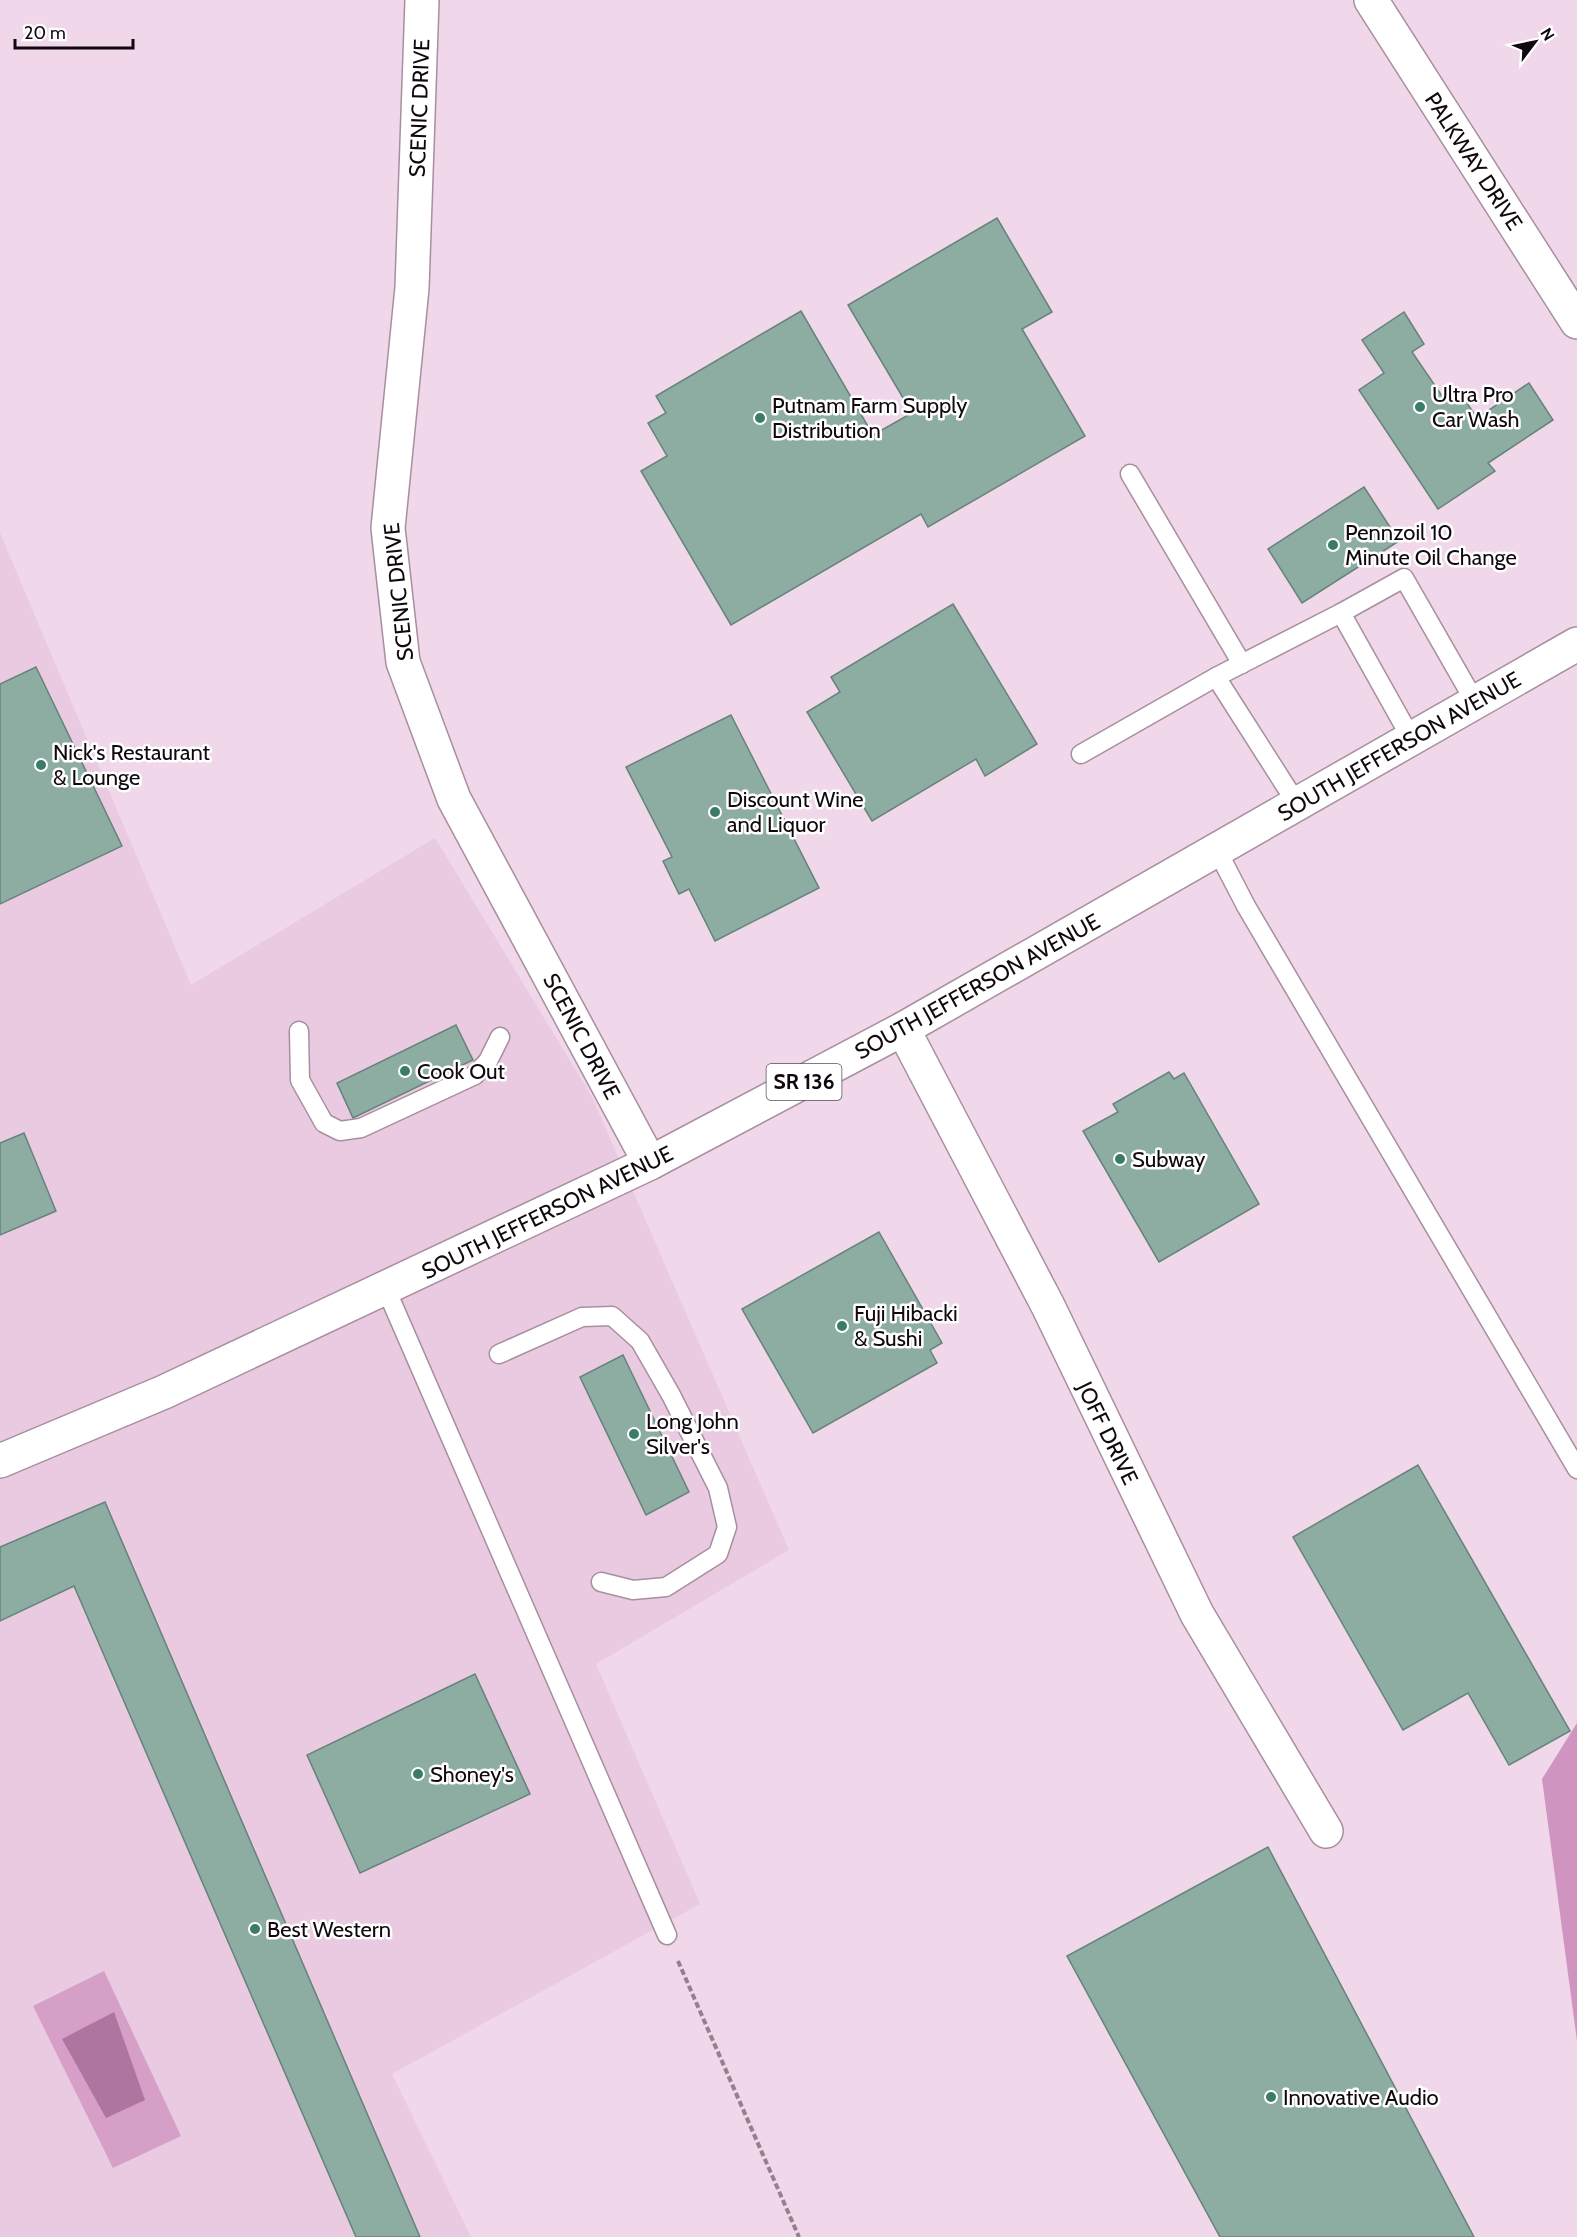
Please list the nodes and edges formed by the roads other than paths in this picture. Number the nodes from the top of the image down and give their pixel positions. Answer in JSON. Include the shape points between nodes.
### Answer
{"nodes":[{"id":1,"x":422,"y":0,"type":"edge"},
{"id":2,"x":1371,"y":0,"type":"edge"},
{"id":3,"x":1577,"y":322,"type":"edge"},
{"id":4,"x":1130,"y":474,"type":"dead end"},
{"id":5,"x":1341,"y":613,"type":"junction"},
{"id":6,"x":1577,"y":644,"type":"edge"},
{"id":7,"x":1242,"y":664,"type":"junction"},
{"id":8,"x":1216,"y":677,"type":"junction"},
{"id":9,"x":1475,"y":702,"type":"junction"},
{"id":10,"x":1411,"y":738,"type":"junction"},
{"id":11,"x":1081,"y":754,"type":"dead end"},
{"id":12,"x":1297,"y":804,"type":"junction"},
{"id":13,"x":1217,"y":850,"type":"junction"},
{"id":14,"x":903,"y":1029,"type":"junction"},
{"id":15,"x":299,"y":1031,"type":"dead end"},
{"id":16,"x":500,"y":1037,"type":"dead end"},
{"id":17,"x":650,"y":1163,"type":"junction"},
{"id":18,"x":386,"y":1289,"type":"junction"},
{"id":19,"x":500,"y":1354,"type":"dead end"},
{"id":20,"x":0,"y":1461,"type":"edge"},
{"id":21,"x":1577,"y":1468,"type":"edge"},
{"id":22,"x":601,"y":1582,"type":"dead end"},
{"id":23,"x":1326,"y":1831,"type":"dead end"},
{"id":24,"x":667,"y":1935,"type":"road end"}],
"edges":[{"from":1,"to":17,"type":"street","name":"SCENIC DRIVE","via":[[412,288],[388,528],[403,662],[454,799]]},
{"from":2,"to":3,"type":"street","name":"PALKWAY DRIVE"},
{"from":4,"to":7,"type":"lane"},
{"from":5,"to":7,"type":"lane"},
{"from":5,"to":9,"type":"lane","via":[[1404,578]]},
{"from":5,"to":10,"type":"lane"},
{"from":6,"to":9,"type":"street","name":"SOUTH JEFFERSON AVENUE","number":"SR 136"},
{"from":7,"to":8,"type":"lane"},
{"from":8,"to":11,"type":"lane"},
{"from":8,"to":12,"type":"lane"},
{"from":9,"to":10,"type":"street","name":"SOUTH JEFFERSON AVENUE","number":"SR 136"},
{"from":10,"to":12,"type":"street","name":"SOUTH JEFFERSON AVENUE","number":"SR 136"},
{"from":12,"to":13,"type":"street","name":"SOUTH JEFFERSON AVENUE","number":"SR 136"},
{"from":13,"to":14,"type":"street","name":"SOUTH JEFFERSON AVENUE","number":"SR 136"},
{"from":13,"to":21,"type":"lane","via":[[1246,906]]},
{"from":14,"to":17,"type":"street","name":"SOUTH JEFFERSON AVENUE","number":"SR 136"},
{"from":14,"to":23,"type":"street","name":"JOFF DRIVE","via":[[1048,1306],[1197,1614]]},
{"from":15,"to":16,"type":"lane","via":[[300,1080],[324,1123],[340,1131],[361,1128],[475,1075],[488,1061]]},
{"from":17,"to":18,"type":"street","name":"SOUTH JEFFERSON AVENUE","number":"SR 136"},
{"from":18,"to":20,"type":"street","name":"SOUTH JEFFERSON AVENUE","number":"SR 136","via":[[164,1392]]},
{"from":18,"to":24,"type":"lane"},
{"from":19,"to":22,"type":"lane","via":[[582,1317],[612,1316],[640,1341],[718,1488],[727,1527],[718,1554],[666,1587],[633,1590]]}]}
